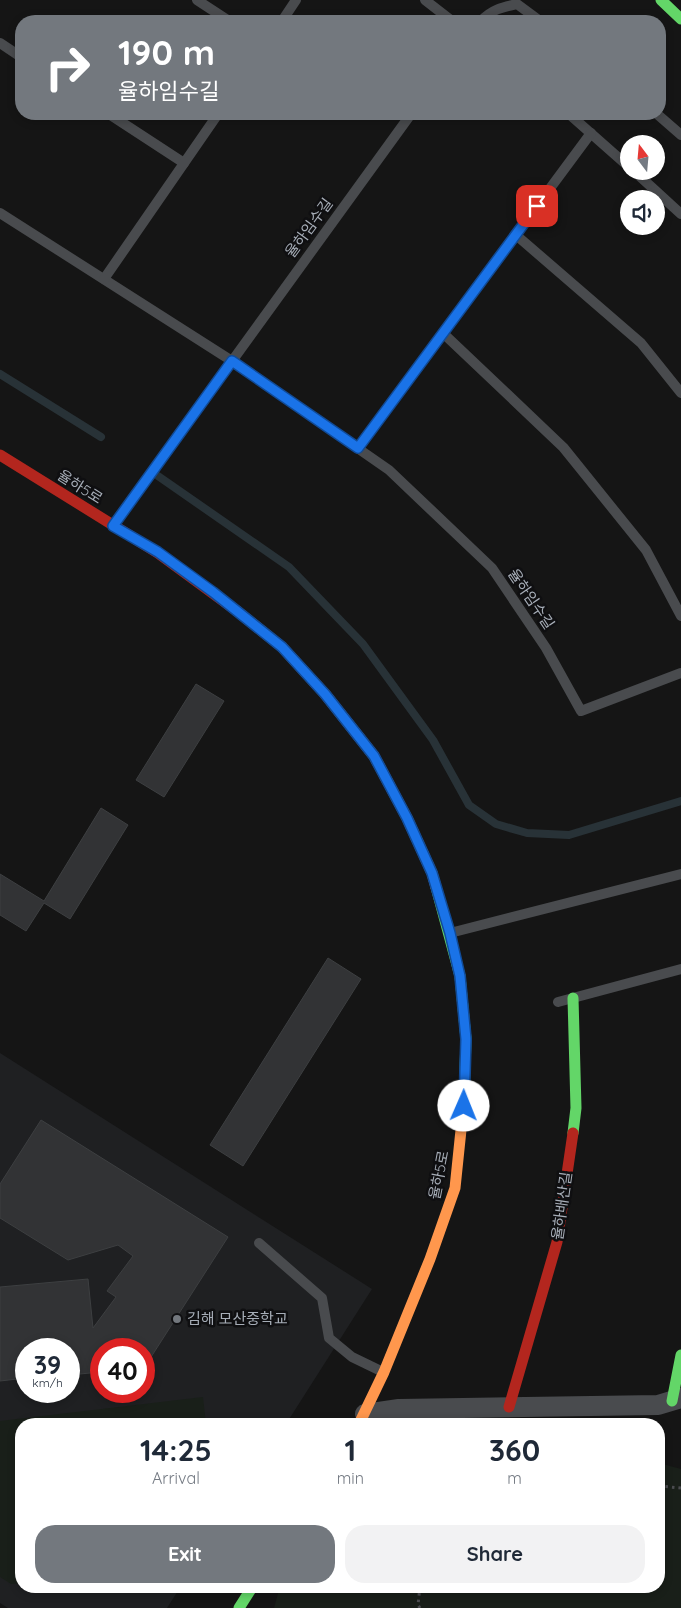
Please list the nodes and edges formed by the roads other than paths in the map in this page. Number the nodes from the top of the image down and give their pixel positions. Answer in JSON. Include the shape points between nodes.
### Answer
{"nodes":[{"id":1,"x":197,"y":0,"type":"edge"},
{"id":2,"x":296,"y":0,"type":"edge"},
{"id":3,"x":425,"y":0,"type":"edge"},
{"id":4,"x":661,"y":0,"type":"edge"},
{"id":5,"x":220,"y":15,"type":"edge"},
{"id":6,"x":286,"y":15,"type":"edge"},
{"id":7,"x":444,"y":15,"type":"edge"},
{"id":8,"x":488,"y":15,"type":"edge"},
{"id":9,"x":532,"y":15,"type":"edge"},
{"id":10,"x":681,"y":19,"type":"edge"},
{"id":11,"x":0,"y":43,"type":"edge"},
{"id":12,"x":15,"y":53,"type":"edge"},
{"id":13,"x":118,"y":120,"type":"edge"},
{"id":14,"x":214,"y":120,"type":"edge"},
{"id":15,"x":407,"y":120,"type":"edge"},
{"id":16,"x":576,"y":120,"type":"edge"},
{"id":17,"x":664,"y":120,"type":"edge"},
{"id":18,"x":592,"y":133,"type":"junction"},
{"id":19,"x":681,"y":135,"type":"edge"},
{"id":20,"x":620,"y":159,"type":"edge"},
{"id":21,"x":184,"y":163,"type":"junction"},
{"id":22,"x":644,"y":180,"type":"edge"},
{"id":23,"x":0,"y":213,"type":"edge"},
{"id":24,"x":681,"y":214,"type":"edge"},
{"id":25,"x":516,"y":235,"type":"junction"},
{"id":26,"x":104,"y":279,"type":"junction"},
{"id":27,"x":444,"y":333,"type":"junction"},
{"id":28,"x":232,"y":361,"type":"junction"},
{"id":29,"x":681,"y":394,"type":"edge"},
{"id":30,"x":358,"y":448,"type":"junction"},
{"id":31,"x":0,"y":455,"type":"edge"},
{"id":32,"x":113,"y":526,"type":"junction"},
{"id":33,"x":681,"y":616,"type":"edge"},
{"id":34,"x":681,"y":673,"type":"edge"},
{"id":35,"x":681,"y":874,"type":"edge"},
{"id":36,"x":450,"y":933,"type":"junction"},
{"id":37,"x":681,"y":968,"type":"edge"},
{"id":38,"x":573,"y":998,"type":"junction"},
{"id":39,"x":558,"y":1002,"type":"dead end"},
{"id":40,"x":259,"y":1243,"type":"dead end"},
{"id":41,"x":681,"y":1356,"type":"edge"},
{"id":42,"x":384,"y":1372,"type":"junction"},
{"id":43,"x":676,"y":1399,"type":"edge"},
{"id":44,"x":509,"y":1407,"type":"junction"},
{"id":45,"x":362,"y":1418,"type":"edge"},
{"id":46,"x":366,"y":1418,"type":"edge"},
{"id":47,"x":248,"y":1593,"type":"edge"},
{"id":48,"x":238,"y":1608,"type":"edge"}],
"edges":[{"from":1,"to":5,"type":"lane"},
{"from":2,"to":6,"type":"lane"},
{"from":3,"to":7,"type":"lane"},
{"from":4,"to":10,"type":"main road"},
{"from":8,"to":9,"type":"lane","via":[[500,7],[517,4]]},
{"from":11,"to":12,"type":"lane"},
{"from":13,"to":21,"type":"lane"},
{"from":14,"to":21,"type":"lane"},
{"from":15,"to":28,"type":"lane","name":"율하임수길"},
{"from":16,"to":18,"type":"lane"},
{"from":17,"to":19,"type":"lane"},
{"from":18,"to":20,"type":"lane"},
{"from":18,"to":25,"type":"lane"},
{"from":21,"to":26,"type":"lane"},
{"from":22,"to":24,"type":"lane"},
{"from":23,"to":26,"type":"lane","name":"율하임수길"},
{"from":25,"to":27,"type":"lane"},
{"from":25,"to":29,"type":"lane","via":[[641,343]]},
{"from":26,"to":28,"type":"lane","name":"율하임수길"},
{"from":27,"to":30,"type":"lane"},
{"from":27,"to":33,"type":"lane","via":[[563,447],[646,550]]},
{"from":28,"to":30,"type":"lane","name":"율하임수길"},
{"from":28,"to":32,"type":"lane","name":"율하임수길"},
{"from":30,"to":34,"type":"lane","name":"율하임수길","via":[[390,470],[492,568],[546,648],[581,711]]},
{"from":31,"to":32,"type":"main road","name":"율하5로"},
{"from":32,"to":36,"type":"main road","name":"율하5로","via":[[158,552],[244,616],[282,647],[325,694],[374,756],[407,818],[432,873]]},
{"from":35,"to":36,"type":"lane"},
{"from":36,"to":42,"type":"main road","name":"율하5로","via":[[460,976],[466,1039],[464,1106],[455,1188]]},
{"from":37,"to":38,"type":"lane"},
{"from":38,"to":39,"type":"lane"},
{"from":38,"to":44,"type":"main road","name":"율하배산길","via":[[576,1108],[558,1242]]},
{"from":40,"to":42,"type":"lane","via":[[322,1298],[329,1338],[352,1357]]},
{"from":41,"to":43,"type":"main road"},
{"from":42,"to":45,"type":"main road","name":"율하5로"},
{"from":43,"to":44,"type":"street","via":[[658,1405]]},
{"from":44,"to":46,"type":"street","via":[[399,1409]]},
{"from":47,"to":48,"type":"main road"}]}
